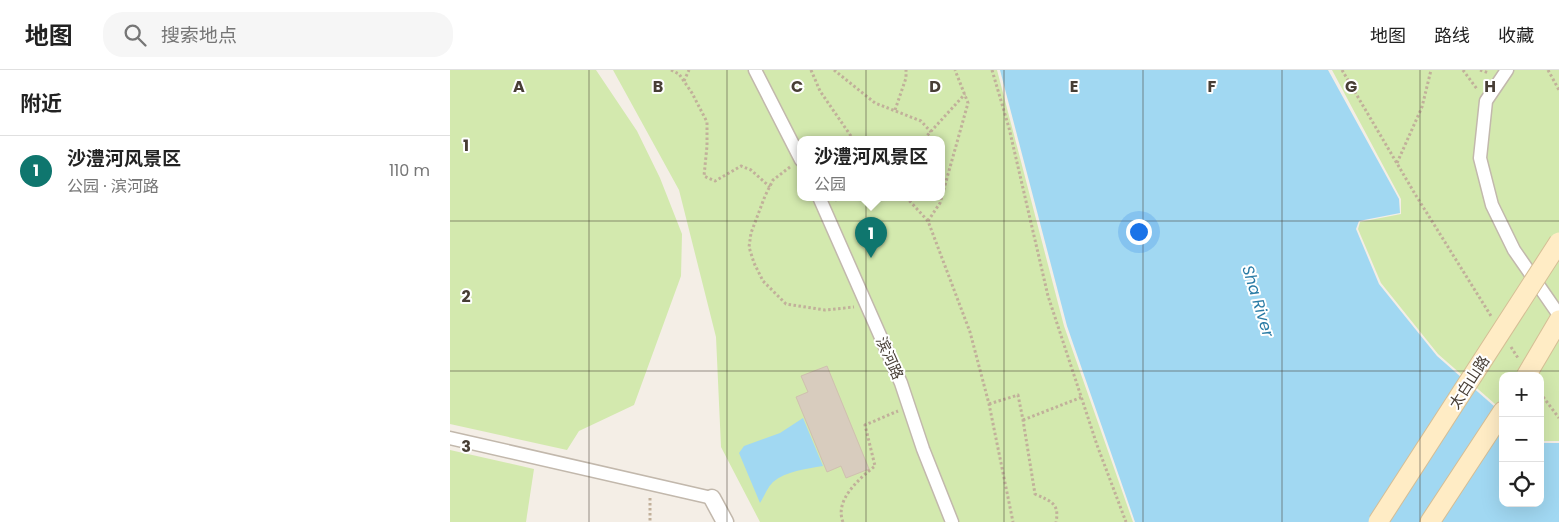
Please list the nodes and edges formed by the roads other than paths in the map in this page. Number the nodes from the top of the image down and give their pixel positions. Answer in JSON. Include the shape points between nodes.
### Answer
{"nodes":[{"id":1,"x":755,"y":70,"type":"edge"},
{"id":2,"x":1507,"y":70,"type":"edge"},
{"id":3,"x":797,"y":151,"type":"edge"},
{"id":4,"x":821,"y":201,"type":"edge"},
{"id":5,"x":1559,"y":242,"type":"edge"},
{"id":6,"x":1559,"y":315,"type":"edge"},
{"id":7,"x":1559,"y":320,"type":"edge"},
{"id":8,"x":1522,"y":368,"type":"edge"},
{"id":9,"x":1499,"y":417,"type":"edge"},
{"id":10,"x":450,"y":438,"type":"edge"},
{"id":11,"x":712,"y":498,"type":"joint"},
{"id":12,"x":726,"y":522,"type":"edge"},
{"id":13,"x":952,"y":522,"type":"edge"},
{"id":14,"x":1378,"y":522,"type":"edge"},
{"id":15,"x":1430,"y":522,"type":"edge"}],
"edges":[{"from":1,"to":3,"type":"street"},
{"from":2,"to":6,"type":"street","via":[[1486,101],[1480,158],[1492,204],[1514,250]]},
{"from":4,"to":13,"type":"street","name":"滨河路","via":[[910,406]]},
{"from":5,"to":14,"type":"main road","name":"太白山路","bridge":true},
{"from":7,"to":8,"type":"main road","bridge":true},
{"from":9,"to":15,"type":"main road"},
{"from":10,"to":11,"type":"street"},
{"from":11,"to":12,"type":"street"}]}
